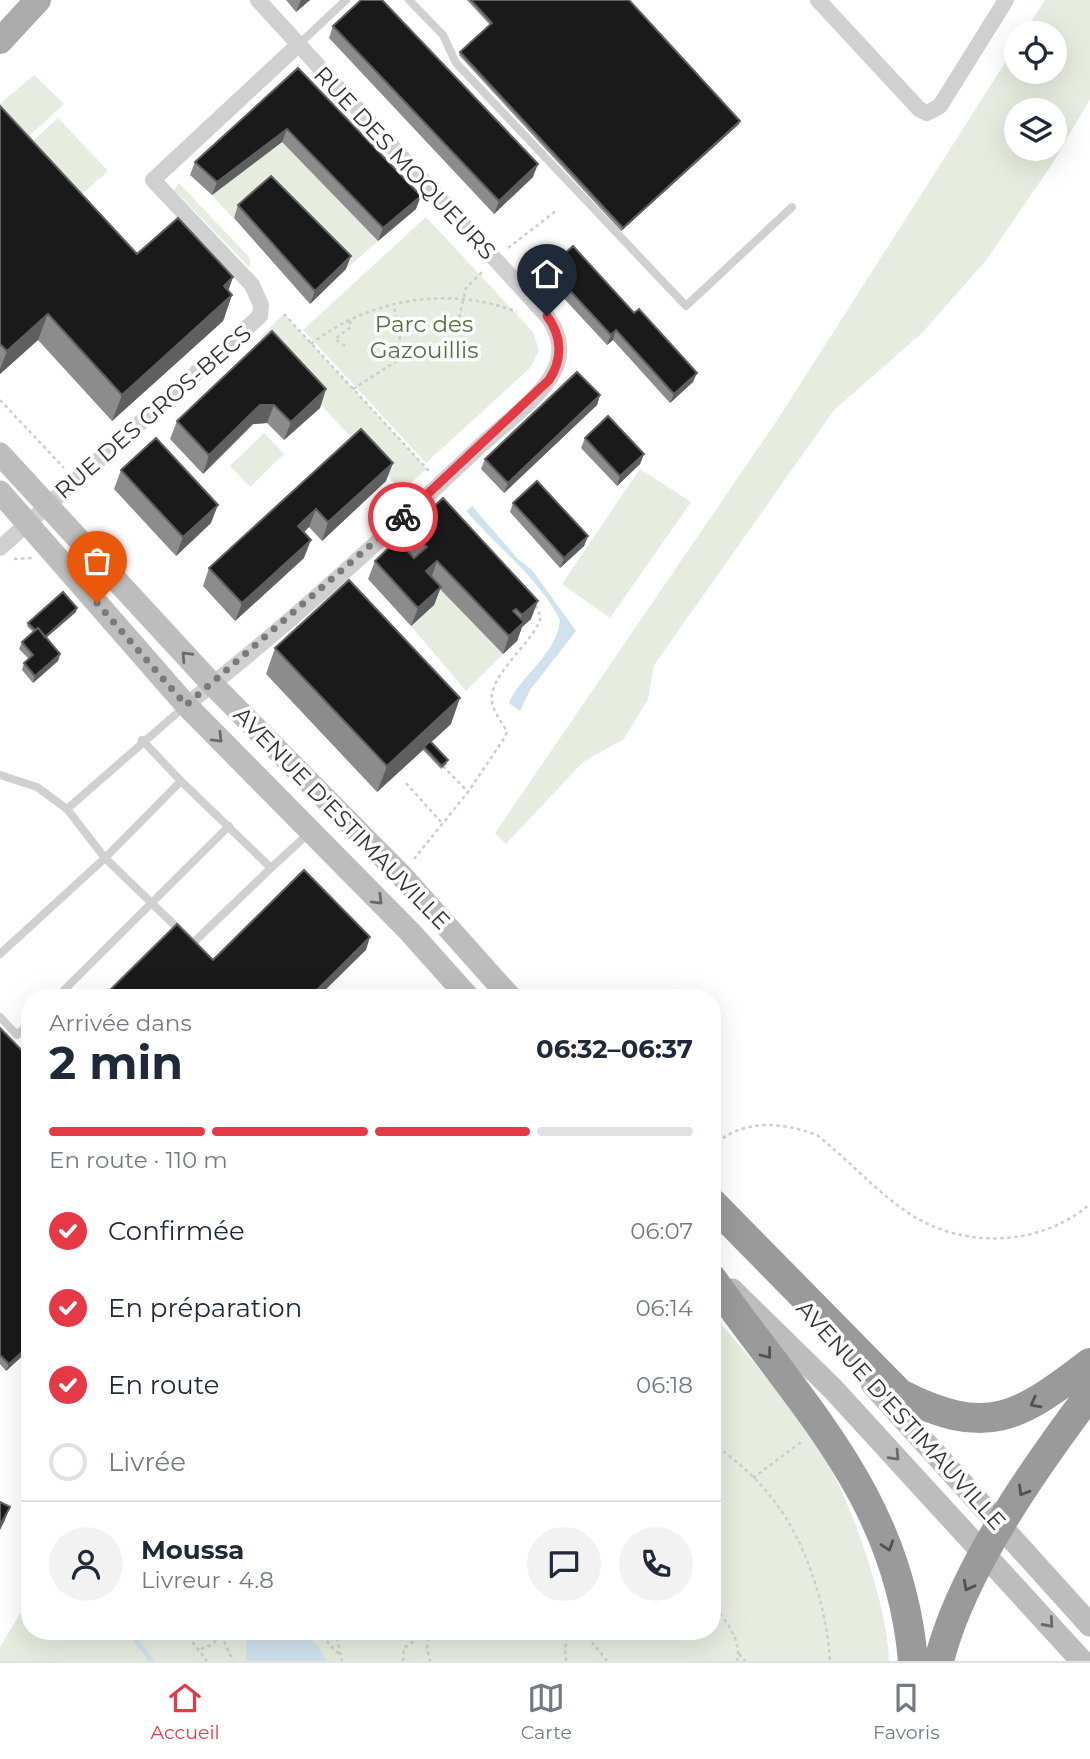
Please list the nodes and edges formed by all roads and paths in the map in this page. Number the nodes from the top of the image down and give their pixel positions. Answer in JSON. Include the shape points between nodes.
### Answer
{"nodes":[{"id":1,"x":38,"y":0,"type":"edge"},
{"id":2,"x":258,"y":0,"type":"edge"},
{"id":3,"x":346,"y":0,"type":"edge"},
{"id":4,"x":409,"y":0,"type":"edge"},
{"id":5,"x":818,"y":0,"type":"edge"},
{"id":6,"x":1006,"y":0,"type":"edge"},
{"id":7,"x":0,"y":41,"type":"edge"},
{"id":8,"x":298,"y":46,"type":"junction"},
{"id":9,"x":792,"y":207,"type":"dead end"},
{"id":10,"x":557,"y":210,"type":"dead end"},
{"id":11,"x":506,"y":250,"type":"dead end"},
{"id":12,"x":489,"y":265,"type":"dead end"},
{"id":13,"x":463,"y":298,"type":"junction"},
{"id":14,"x":394,"y":305,"type":"junction"},
{"id":15,"x":517,"y":312,"type":"dead end"},
{"id":16,"x":284,"y":314,"type":"dead end"},
{"id":17,"x":350,"y":321,"type":"junction"},
{"id":18,"x":456,"y":331,"type":"dead end"},
{"id":19,"x":327,"y":333,"type":"junction"},
{"id":20,"x":335,"y":340,"type":"junction"},
{"id":21,"x":311,"y":344,"type":"junction"},
{"id":22,"x":345,"y":346,"type":"dead end"},
{"id":23,"x":353,"y":389,"type":"junction"},
{"id":24,"x":0,"y":400,"type":"edge"},
{"id":25,"x":0,"y":454,"type":"edge"},
{"id":26,"x":429,"y":471,"type":"dead end"},
{"id":27,"x":76,"y":480,"type":"junction"},
{"id":28,"x":0,"y":492,"type":"edge"},
{"id":29,"x":46,"y":505,"type":"junction"},
{"id":30,"x":27,"y":522,"type":"junction"},
{"id":31,"x":0,"y":548,"type":"edge"},
{"id":32,"x":528,"y":597,"type":"edge"},
{"id":33,"x":212,"y":684,"type":"junction"},
{"id":34,"x":186,"y":705,"type":"junction"},
{"id":35,"x":142,"y":740,"type":"junction"},
{"id":36,"x":442,"y":764,"type":"edge"},
{"id":37,"x":0,"y":775,"type":"edge"},
{"id":38,"x":181,"y":780,"type":"junction"},
{"id":39,"x":406,"y":783,"type":"edge"},
{"id":40,"x":468,"y":792,"type":"junction"},
{"id":41,"x":66,"y":809,"type":"junction"},
{"id":42,"x":442,"y":823,"type":"junction"},
{"id":43,"x":229,"y":826,"type":"junction"},
{"id":44,"x":310,"y":831,"type":"junction"},
{"id":45,"x":105,"y":858,"type":"junction"},
{"id":46,"x":271,"y":868,"type":"junction"},
{"id":47,"x":401,"y":875,"type":"junction"},
{"id":48,"x":151,"y":906,"type":"junction"},
{"id":49,"x":0,"y":954,"type":"edge"},
{"id":50,"x":65,"y":989,"type":"edge"},
{"id":51,"x":461,"y":989,"type":"edge"},
{"id":52,"x":503,"y":989,"type":"edge"},
{"id":53,"x":0,"y":1017,"type":"edge"},
{"id":54,"x":21,"y":1031,"type":"edge"},
{"id":55,"x":721,"y":1139,"type":"edge"},
{"id":56,"x":1090,"y":1204,"type":"edge"},
{"id":57,"x":721,"y":1213,"type":"edge"},
{"id":58,"x":721,"y":1214,"type":"edge"},
{"id":59,"x":721,"y":1279,"type":"edge"},
{"id":60,"x":721,"y":1291,"type":"edge"},
{"id":61,"x":1090,"y":1363,"type":"edge"},
{"id":62,"x":1090,"y":1394,"type":"edge"},
{"id":63,"x":721,"y":1450,"type":"edge"},
{"id":64,"x":1002,"y":1527,"type":"junction"},
{"id":65,"x":985,"y":1553,"type":"junction"},
{"id":66,"x":721,"y":1616,"type":"edge"},
{"id":67,"x":1090,"y":1625,"type":"edge"},
{"id":68,"x":192,"y":1640,"type":"edge"},
{"id":69,"x":216,"y":1640,"type":"edge"},
{"id":70,"x":224,"y":1640,"type":"edge"},
{"id":71,"x":326,"y":1640,"type":"edge"},
{"id":72,"x":337,"y":1640,"type":"edge"},
{"id":73,"x":415,"y":1640,"type":"edge"},
{"id":74,"x":427,"y":1640,"type":"edge"},
{"id":75,"x":568,"y":1640,"type":"edge"},
{"id":76,"x":590,"y":1640,"type":"edge"},
{"id":77,"x":201,"y":1649,"type":"junction"},
{"id":78,"x":739,"y":1654,"type":"junction"},
{"id":79,"x":340,"y":1655,"type":"junction"},
{"id":80,"x":207,"y":1661,"type":"edge"},
{"id":81,"x":233,"y":1661,"type":"edge"},
{"id":82,"x":342,"y":1661,"type":"edge"},
{"id":83,"x":403,"y":1661,"type":"edge"},
{"id":84,"x":430,"y":1661,"type":"edge"},
{"id":85,"x":566,"y":1661,"type":"edge"},
{"id":86,"x":607,"y":1661,"type":"edge"},
{"id":87,"x":737,"y":1661,"type":"edge"},
{"id":88,"x":745,"y":1661,"type":"edge"},
{"id":89,"x":830,"y":1661,"type":"edge"},
{"id":90,"x":913,"y":1661,"type":"edge"},
{"id":91,"x":939,"y":1661,"type":"edge"},
{"id":92,"x":1082,"y":1661,"type":"edge"}],
"edges":[{"from":1,"to":7,"type":"main road"},
{"from":2,"to":8,"type":"street","name":"RUE DES MOQUEURS"},
{"from":3,"to":8,"type":"lane"},
{"from":4,"to":9,"type":"lane","via":[[443,35],[456,63],[686,306]]},
{"from":5,"to":6,"type":"street","via":[[927,113],[940,106]]},
{"from":8,"to":27,"type":"street","name":"RUE DES GROS-BECS","via":[[153,180],[252,285],[260,299],[260,316]]},
{"from":8,"to":33,"type":"street","name":"RUE DES MOQUEURS","via":[[547,316],[557,334],[559,355],[544,385],[347,568]]},
{"from":10,"to":11,"type":"path"},
{"from":12,"to":13,"type":"path"},
{"from":13,"to":14,"type":"path"},
{"from":13,"to":15,"type":"path"},
{"from":13,"to":18,"type":"path"},
{"from":14,"to":17,"type":"path"},
{"from":14,"to":23,"type":"path","via":[[402,357]]},
{"from":16,"to":21,"type":"path"},
{"from":17,"to":19,"type":"path"},
{"from":17,"to":20,"type":"path","via":[[351,327]]},
{"from":19,"to":20,"type":"path"},
{"from":19,"to":21,"type":"path"},
{"from":20,"to":22,"type":"path"},
{"from":21,"to":23,"type":"path"},
{"from":23,"to":26,"type":"path"},
{"from":24,"to":27,"type":"path"},
{"from":25,"to":29,"type":"main road","name":"AVENUE D'ESTIMAUVILLE"},
{"from":27,"to":29,"type":"street","name":"RUE DES GROS-BECS"},
{"from":28,"to":30,"type":"main road","name":"AVENUE D'ESTIMAUVILLE"},
{"from":29,"to":30,"type":"street","name":"RUE DES GROS-BECS"},
{"from":33,"to":29,"type":"main road","name":"AVENUE D'ESTIMAUVILLE","one_way":true},
{"from":30,"to":31,"type":"street","name":"RUE DES GROS-BECS"},
{"from":30,"to":34,"type":"main road","name":"AVENUE D'ESTIMAUVILLE"},
{"from":32,"to":40,"type":"path","via":[[541,617],[538,628],[494,686],[492,700],[507,732]]},
{"from":33,"to":34,"type":"street","name":"RUE DES MOQUEURS"},
{"from":33,"to":47,"type":"main road","name":"AVENUE D'ESTIMAUVILLE"},
{"from":34,"to":35,"type":"lane"},
{"from":34,"to":44,"type":"main road","name":"AVENUE D'ESTIMAUVILLE","one_way":true},
{"from":35,"to":38,"type":"lane"},
{"from":35,"to":41,"type":"lane"},
{"from":36,"to":40,"type":"path"},
{"from":37,"to":41,"type":"lane","via":[[37,787]]},
{"from":38,"to":43,"type":"lane"},
{"from":38,"to":45,"type":"lane"},
{"from":39,"to":42,"type":"path"},
{"from":40,"to":42,"type":"path"},
{"from":41,"to":45,"type":"lane"},
{"from":42,"to":47,"type":"path"},
{"from":43,"to":46,"type":"lane"},
{"from":43,"to":48,"type":"lane"},
{"from":44,"to":46,"type":"lane"},
{"from":44,"to":51,"type":"main road","name":"AVENUE D'ESTIMAUVILLE","one_way":true},
{"from":45,"to":48,"type":"lane"},
{"from":45,"to":49,"type":"lane"},
{"from":46,"to":48,"type":"lane","via":[[193,943]]},
{"from":47,"to":52,"type":"main road","name":"AVENUE D'ESTIMAUVILLE"},
{"from":48,"to":50,"type":"lane"},
{"from":53,"to":54,"type":"lane","via":[[17,1035]]},
{"from":55,"to":56,"type":"path","via":[[746,1127],[783,1124],[800,1129],[825,1142],[912,1216],[974,1238],[1034,1233]]},
{"from":61,"to":57,"type":"highway","one_way":true,"via":[[1045,1398],[1011,1416],[974,1419],[936,1413],[900,1394]]},
{"from":58,"to":64,"type":"main road","name":"AVENUE D'ESTIMAUVILLE"},
{"from":59,"to":65,"type":"main road","name":"AVENUE D'ESTIMAUVILLE","one_way":true,"via":[[833,1389]]},
{"from":60,"to":90,"type":"highway","one_way":true,"via":[[828,1434],[860,1486],[886,1537]]},
{"from":62,"to":64,"type":"highway","one_way":true},
{"from":63,"to":89,"type":"path","via":[[746,1469],[777,1504],[799,1546],[820,1600]]},
{"from":64,"to":65,"type":"highway"},
{"from":64,"to":67,"type":"main road","name":"AVENUE D'ESTIMAUVILLE"},
{"from":65,"to":91,"type":"highway","one_way":true,"via":[[955,1611]]},
{"from":65,"to":92,"type":"main road","name":"AVENUE D'ESTIMAUVILLE","one_way":true},
{"from":66,"to":78,"type":"path"},
{"from":68,"to":77,"type":"path"},
{"from":69,"to":77,"type":"path"},
{"from":70,"to":81,"type":"path"},
{"from":71,"to":79,"type":"path"},
{"from":72,"to":79,"type":"path"},
{"from":73,"to":83,"type":"path","via":[[404,1648]]},
{"from":74,"to":84,"type":"path"},
{"from":75,"to":85,"type":"path"},
{"from":76,"to":86,"type":"path"},
{"from":77,"to":80,"type":"path"},
{"from":78,"to":87,"type":"path"},
{"from":78,"to":88,"type":"path"},
{"from":79,"to":82,"type":"path"}]}
